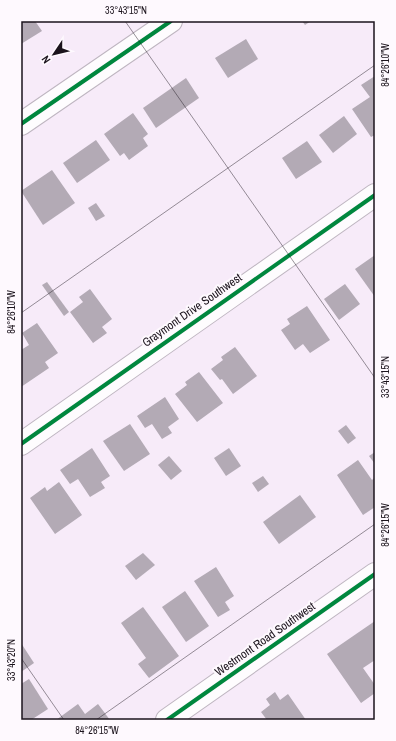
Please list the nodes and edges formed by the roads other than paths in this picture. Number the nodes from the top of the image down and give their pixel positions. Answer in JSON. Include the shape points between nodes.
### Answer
{"nodes":[{"id":1,"x":170,"y":21,"type":"edge"},
{"id":2,"x":21,"y":124,"type":"edge"},
{"id":3,"x":375,"y":195,"type":"edge"},
{"id":4,"x":21,"y":444,"type":"edge"},
{"id":5,"x":375,"y":574,"type":"edge"},
{"id":6,"x":167,"y":720,"type":"edge"}],
"edges":[{"from":1,"to":2,"type":"street"},
{"from":3,"to":4,"type":"street","name":"Graymont Drive Southwest"},
{"from":5,"to":6,"type":"street","name":"Westmont Road Southwest"}]}
